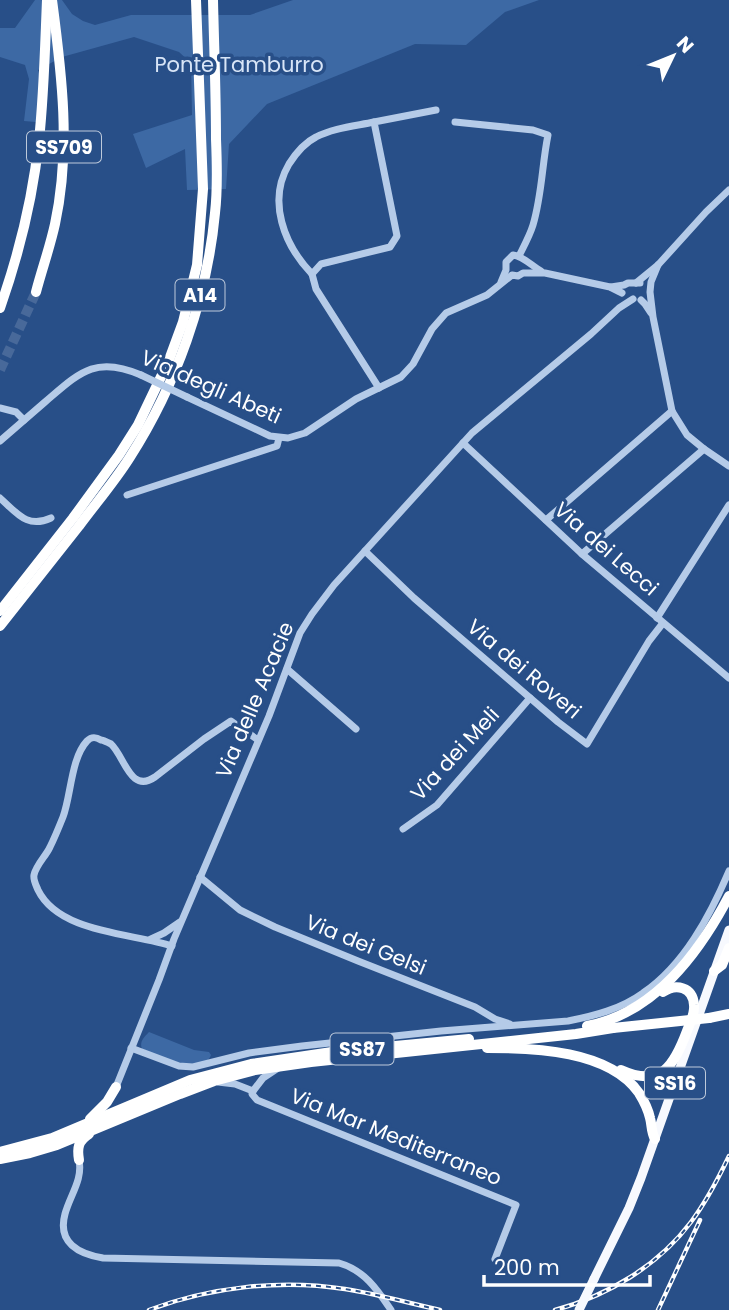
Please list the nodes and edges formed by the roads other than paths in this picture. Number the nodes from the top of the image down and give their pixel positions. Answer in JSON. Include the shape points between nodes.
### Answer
{"nodes":[{"id":1,"x":49,"y":0,"type":"edge"},
{"id":2,"x":196,"y":0,"type":"edge"},
{"id":3,"x":212,"y":0,"type":"edge"},
{"id":4,"x":436,"y":110,"type":"dead end"},
{"id":5,"x":374,"y":122,"type":"junction"},
{"id":6,"x":455,"y":122,"type":"dead end"},
{"id":7,"x":729,"y":190,"type":"edge"},
{"id":8,"x":522,"y":258,"type":"junction"},
{"id":9,"x":658,"y":265,"type":"junction"},
{"id":10,"x":509,"y":272,"type":"junction"},
{"id":11,"x":523,"y":273,"type":"junction"},
{"id":12,"x":545,"y":273,"type":"junction"},
{"id":13,"x":312,"y":274,"type":"junction"},
{"id":14,"x":636,"y":283,"type":"junction"},
{"id":15,"x":623,"y":291,"type":"junction"},
{"id":16,"x":650,"y":291,"type":"junction"},
{"id":17,"x":36,"y":292,"type":"tunnel mouth"},
{"id":18,"x":637,"y":300,"type":"junction"},
{"id":19,"x":0,"y":308,"type":"edge"},
{"id":20,"x":619,"y":308,"type":"junction"},
{"id":21,"x":653,"y":317,"type":"junction"},
{"id":22,"x":379,"y":388,"type":"junction"},
{"id":23,"x":0,"y":408,"type":"edge"},
{"id":24,"x":672,"y":411,"type":"junction"},
{"id":25,"x":24,"y":420,"type":"junction"},
{"id":26,"x":279,"y":438,"type":"junction"},
{"id":27,"x":0,"y":441,"type":"edge"},
{"id":28,"x":463,"y":443,"type":"junction"},
{"id":29,"x":704,"y":449,"type":"junction"},
{"id":30,"x":729,"y":466,"type":"edge"},
{"id":31,"x":127,"y":495,"type":"dead end"},
{"id":32,"x":0,"y":498,"type":"edge"},
{"id":33,"x":729,"y":505,"type":"edge"},
{"id":34,"x":51,"y":518,"type":"dead end"},
{"id":35,"x":546,"y":520,"type":"junction"},
{"id":36,"x":365,"y":551,"type":"junction"},
{"id":37,"x":58,"y":553,"type":"junction"},
{"id":38,"x":582,"y":554,"type":"junction"},
{"id":39,"x":0,"y":611,"type":"edge"},
{"id":40,"x":660,"y":620,"type":"junction"},
{"id":41,"x":0,"y":626,"type":"edge"},
{"id":42,"x":0,"y":635,"type":"edge"},
{"id":43,"x":287,"y":669,"type":"junction"},
{"id":44,"x":729,"y":678,"type":"edge"},
{"id":45,"x":530,"y":698,"type":"junction"},
{"id":46,"x":356,"y":729,"type":"dead end"},
{"id":47,"x":258,"y":740,"type":"junction"},
{"id":48,"x":403,"y":829,"type":"dead end"},
{"id":49,"x":729,"y":872,"type":"edge"},
{"id":50,"x":200,"y":877,"type":"junction"},
{"id":51,"x":729,"y":896,"type":"edge"},
{"id":52,"x":182,"y":920,"type":"junction"},
{"id":53,"x":729,"y":930,"type":"edge"},
{"id":54,"x":164,"y":933,"type":"junction"},
{"id":55,"x":150,"y":939,"type":"junction"},
{"id":56,"x":173,"y":942,"type":"junction"},
{"id":57,"x":729,"y":948,"type":"edge"},
{"id":58,"x":169,"y":955,"type":"junction"},
{"id":59,"x":714,"y":971,"type":"junction"},
{"id":60,"x":652,"y":996,"type":"junction"},
{"id":61,"x":729,"y":1014,"type":"edge"},
{"id":62,"x":528,"y":1025,"type":"junction"},
{"id":63,"x":575,"y":1028,"type":"junction"},
{"id":64,"x":613,"y":1028,"type":"junction"},
{"id":65,"x":457,"y":1047,"type":"junction"},
{"id":66,"x":131,"y":1048,"type":"junction"},
{"id":67,"x":281,"y":1066,"type":"junction"},
{"id":68,"x":613,"y":1071,"type":"junction"},
{"id":69,"x":214,"y":1081,"type":"junction"},
{"id":70,"x":116,"y":1087,"type":"junction"},
{"id":71,"x":253,"y":1091,"type":"junction"},
{"id":72,"x":155,"y":1094,"type":"junction"},
{"id":73,"x":83,"y":1126,"type":"junction"},
{"id":74,"x":95,"y":1129,"type":"junction"},
{"id":75,"x":655,"y":1139,"type":"junction"},
{"id":76,"x":57,"y":1145,"type":"junction"},
{"id":77,"x":0,"y":1152,"type":"edge"},
{"id":78,"x":0,"y":1159,"type":"edge"},
{"id":79,"x":79,"y":1160,"type":"junction"},
{"id":80,"x":495,"y":1259,"type":"dead end"},
{"id":81,"x":391,"y":1310,"type":"edge"},
{"id":82,"x":579,"y":1310,"type":"edge"}],
"edges":[{"from":1,"to":17,"type":"highway","number":"SS709","via":[[62,74],[64,150],[55,225]]},
{"from":1,"to":19,"type":"highway","number":"SS709","via":[[39,141],[18,250]]},
{"from":2,"to":39,"type":"highway","number":"A14","via":[[203,189],[197,265],[183,322],[138,425]]},
{"from":3,"to":37,"type":"highway","number":"A14","via":[[216,203],[198,303],[163,400],[147,429]]},
{"from":4,"to":5,"type":"street"},
{"from":5,"to":13,"type":"street","via":[[397,236],[390,247],[321,264]]},
{"from":5,"to":13,"type":"street","via":[[315,137],[286,169],[278,201],[280,218],[291,246]]},
{"from":6,"to":8,"type":"street","via":[[548,135],[533,225]]},
{"from":7,"to":9,"type":"street"},
{"from":8,"to":10,"type":"street","name":"Via degli Abeti","via":[[508,258]]},
{"from":8,"to":11,"type":"street"},
{"from":8,"to":12,"type":"street","name":"Via degli Abeti"},
{"from":9,"to":14,"type":"street"},
{"from":9,"to":16,"type":"street"},
{"from":10,"to":11,"type":"street","name":"Via degli Abeti"},
{"from":10,"to":22,"type":"street","name":"Via degli Abeti","via":[[487,295],[446,313],[407,371]]},
{"from":11,"to":12,"type":"street","name":"Via degli Abeti"},
{"from":12,"to":15,"type":"street","name":"Via degli Abeti"},
{"from":13,"to":22,"type":"street","via":[[316,289]]},
{"from":14,"to":15,"type":"street","via":[[628,282]]},
{"from":14,"to":16,"type":"street","via":[[645,284]]},
{"from":15,"to":18,"type":"street","via":[[627,299]]},
{"from":15,"to":20,"type":"street"},
{"from":16,"to":18,"type":"street","via":[[648,297]]},
{"from":16,"to":21,"type":"street"},
{"from":18,"to":20,"type":"street","name":"Via delle Acacie"},
{"from":18,"to":21,"type":"street","via":[[645,303]]},
{"from":20,"to":28,"type":"street","name":"Via delle Acacie"},
{"from":21,"to":24,"type":"street"},
{"from":22,"to":26,"type":"street","name":"Via degli Abeti","via":[[305,433]]},
{"from":23,"to":25,"type":"street","via":[[16,412]]},
{"from":24,"to":29,"type":"street","via":[[687,435]]},
{"from":24,"to":35,"type":"street"},
{"from":25,"to":26,"type":"street","name":"Via degli Abeti","bridge":true,"via":[[74,377],[106,366],[141,375]]},
{"from":25,"to":27,"type":"street","name":"Via degli Abeti"},
{"from":26,"to":31,"type":"street","via":[[277,446]]},
{"from":28,"to":35,"type":"street","name":"Via dei Lecci"},
{"from":28,"to":36,"type":"street","name":"Via delle Acacie"},
{"from":29,"to":30,"type":"street"},
{"from":29,"to":38,"type":"street"},
{"from":32,"to":34,"type":"street","via":[[28,521],[41,523]]},
{"from":33,"to":40,"type":"street"},
{"from":35,"to":38,"type":"street","name":"Via dei Lecci"},
{"from":36,"to":43,"type":"street","name":"Via delle Acacie","via":[[312,614]]},
{"from":36,"to":45,"type":"street","name":"Via dei Roveri"},
{"from":37,"to":41,"type":"highway","number":"A14"},
{"from":37,"to":42,"type":"highway"},
{"from":38,"to":40,"type":"street","name":"Via dei Lecci"},
{"from":40,"to":44,"type":"street","name":"Via dei Lecci"},
{"from":40,"to":45,"type":"street","name":"Via dei Roveri","via":[[587,744]]},
{"from":43,"to":46,"type":"street"},
{"from":43,"to":47,"type":"street","name":"Via delle Acacie"},
{"from":45,"to":48,"type":"street","name":"Via dei Meli","via":[[437,805]]},
{"from":47,"to":50,"type":"street","name":"Via delle Acacie"},
{"from":47,"to":55,"type":"street","via":[[231,721],[148,782],[134,778],[110,744],[96,737],[79,753],[65,810],[50,849],[35,871],[35,883],[47,903],[72,920]]},
{"from":49,"to":62,"type":"street","via":[[694,939],[642,994],[588,1017]]},
{"from":50,"to":52,"type":"street","name":"Via delle Acacie"},
{"from":50,"to":62,"type":"street","name":"Via dei Gelsi","via":[[240,910],[275,927],[495,1019]]},
{"from":51,"to":60,"type":"highway","via":[[691,957]]},
{"from":52,"to":54,"type":"street"},
{"from":52,"to":56,"type":"street","name":"Via delle Acacie"},
{"from":53,"to":59,"type":"main road","number":"SS16"},
{"from":54,"to":55,"type":"street"},
{"from":54,"to":56,"type":"street"},
{"from":55,"to":56,"type":"street"},
{"from":55,"to":58,"type":"street"},
{"from":56,"to":58,"type":"street","name":"Via delle Acacie"},
{"from":57,"to":59,"type":"highway"},
{"from":58,"to":66,"type":"street","name":"Via delle Acacie"},
{"from":59,"to":75,"type":"main road","number":"SS16"},
{"from":60,"to":63,"type":"highway","via":[[616,1017]]},
{"from":60,"to":68,"type":"highway","via":[[676,986],[688,991],[693,1000],[694,1011],[677,1056],[670,1067],[652,1076]]},
{"from":61,"to":64,"type":"highway","bridge":true},
{"from":62,"to":66,"type":"street","via":[[302,1046],[193,1067]]},
{"from":63,"to":64,"type":"highway"},
{"from":63,"to":72,"type":"highway","number":"SS87","via":[[291,1057],[190,1080]]},
{"from":64,"to":65,"type":"highway","number":"SS87"},
{"from":65,"to":67,"type":"highway","number":"SS87"},
{"from":65,"to":68,"type":"highway","via":[[554,1052]]},
{"from":66,"to":70,"type":"street","name":"Via delle Acacie"},
{"from":67,"to":69,"type":"highway","number":"SS87"},
{"from":67,"to":71,"type":"street"},
{"from":68,"to":75,"type":"highway","via":[[640,1095]]},
{"from":69,"to":71,"type":"street"},
{"from":69,"to":74,"type":"highway","number":"SS87"},
{"from":70,"to":72,"type":"highway","number":"SS87","via":[[125,1101]]},
{"from":70,"to":73,"type":"highway","number":"SS87"},
{"from":71,"to":80,"type":"street","name":"Via Mar Mediterraneo","via":[[257,1100],[516,1205]]},
{"from":72,"to":73,"type":"highway","number":"SS87"},
{"from":73,"to":77,"type":"highway","number":"SS87"},
{"from":74,"to":76,"type":"highway","number":"SS87"},
{"from":74,"to":79,"type":"highway","via":[[82,1138],[77,1148]]},
{"from":75,"to":82,"type":"main road","number":"SS16","bridge":true,"via":[[629,1208]]},
{"from":76,"to":78,"type":"highway","number":"SS87"},
{"from":76,"to":79,"type":"highway"},
{"from":79,"to":81,"type":"street","via":[[80,1175],[64,1224],[69,1243],[83,1254],[339,1263],[365,1276]]}]}
